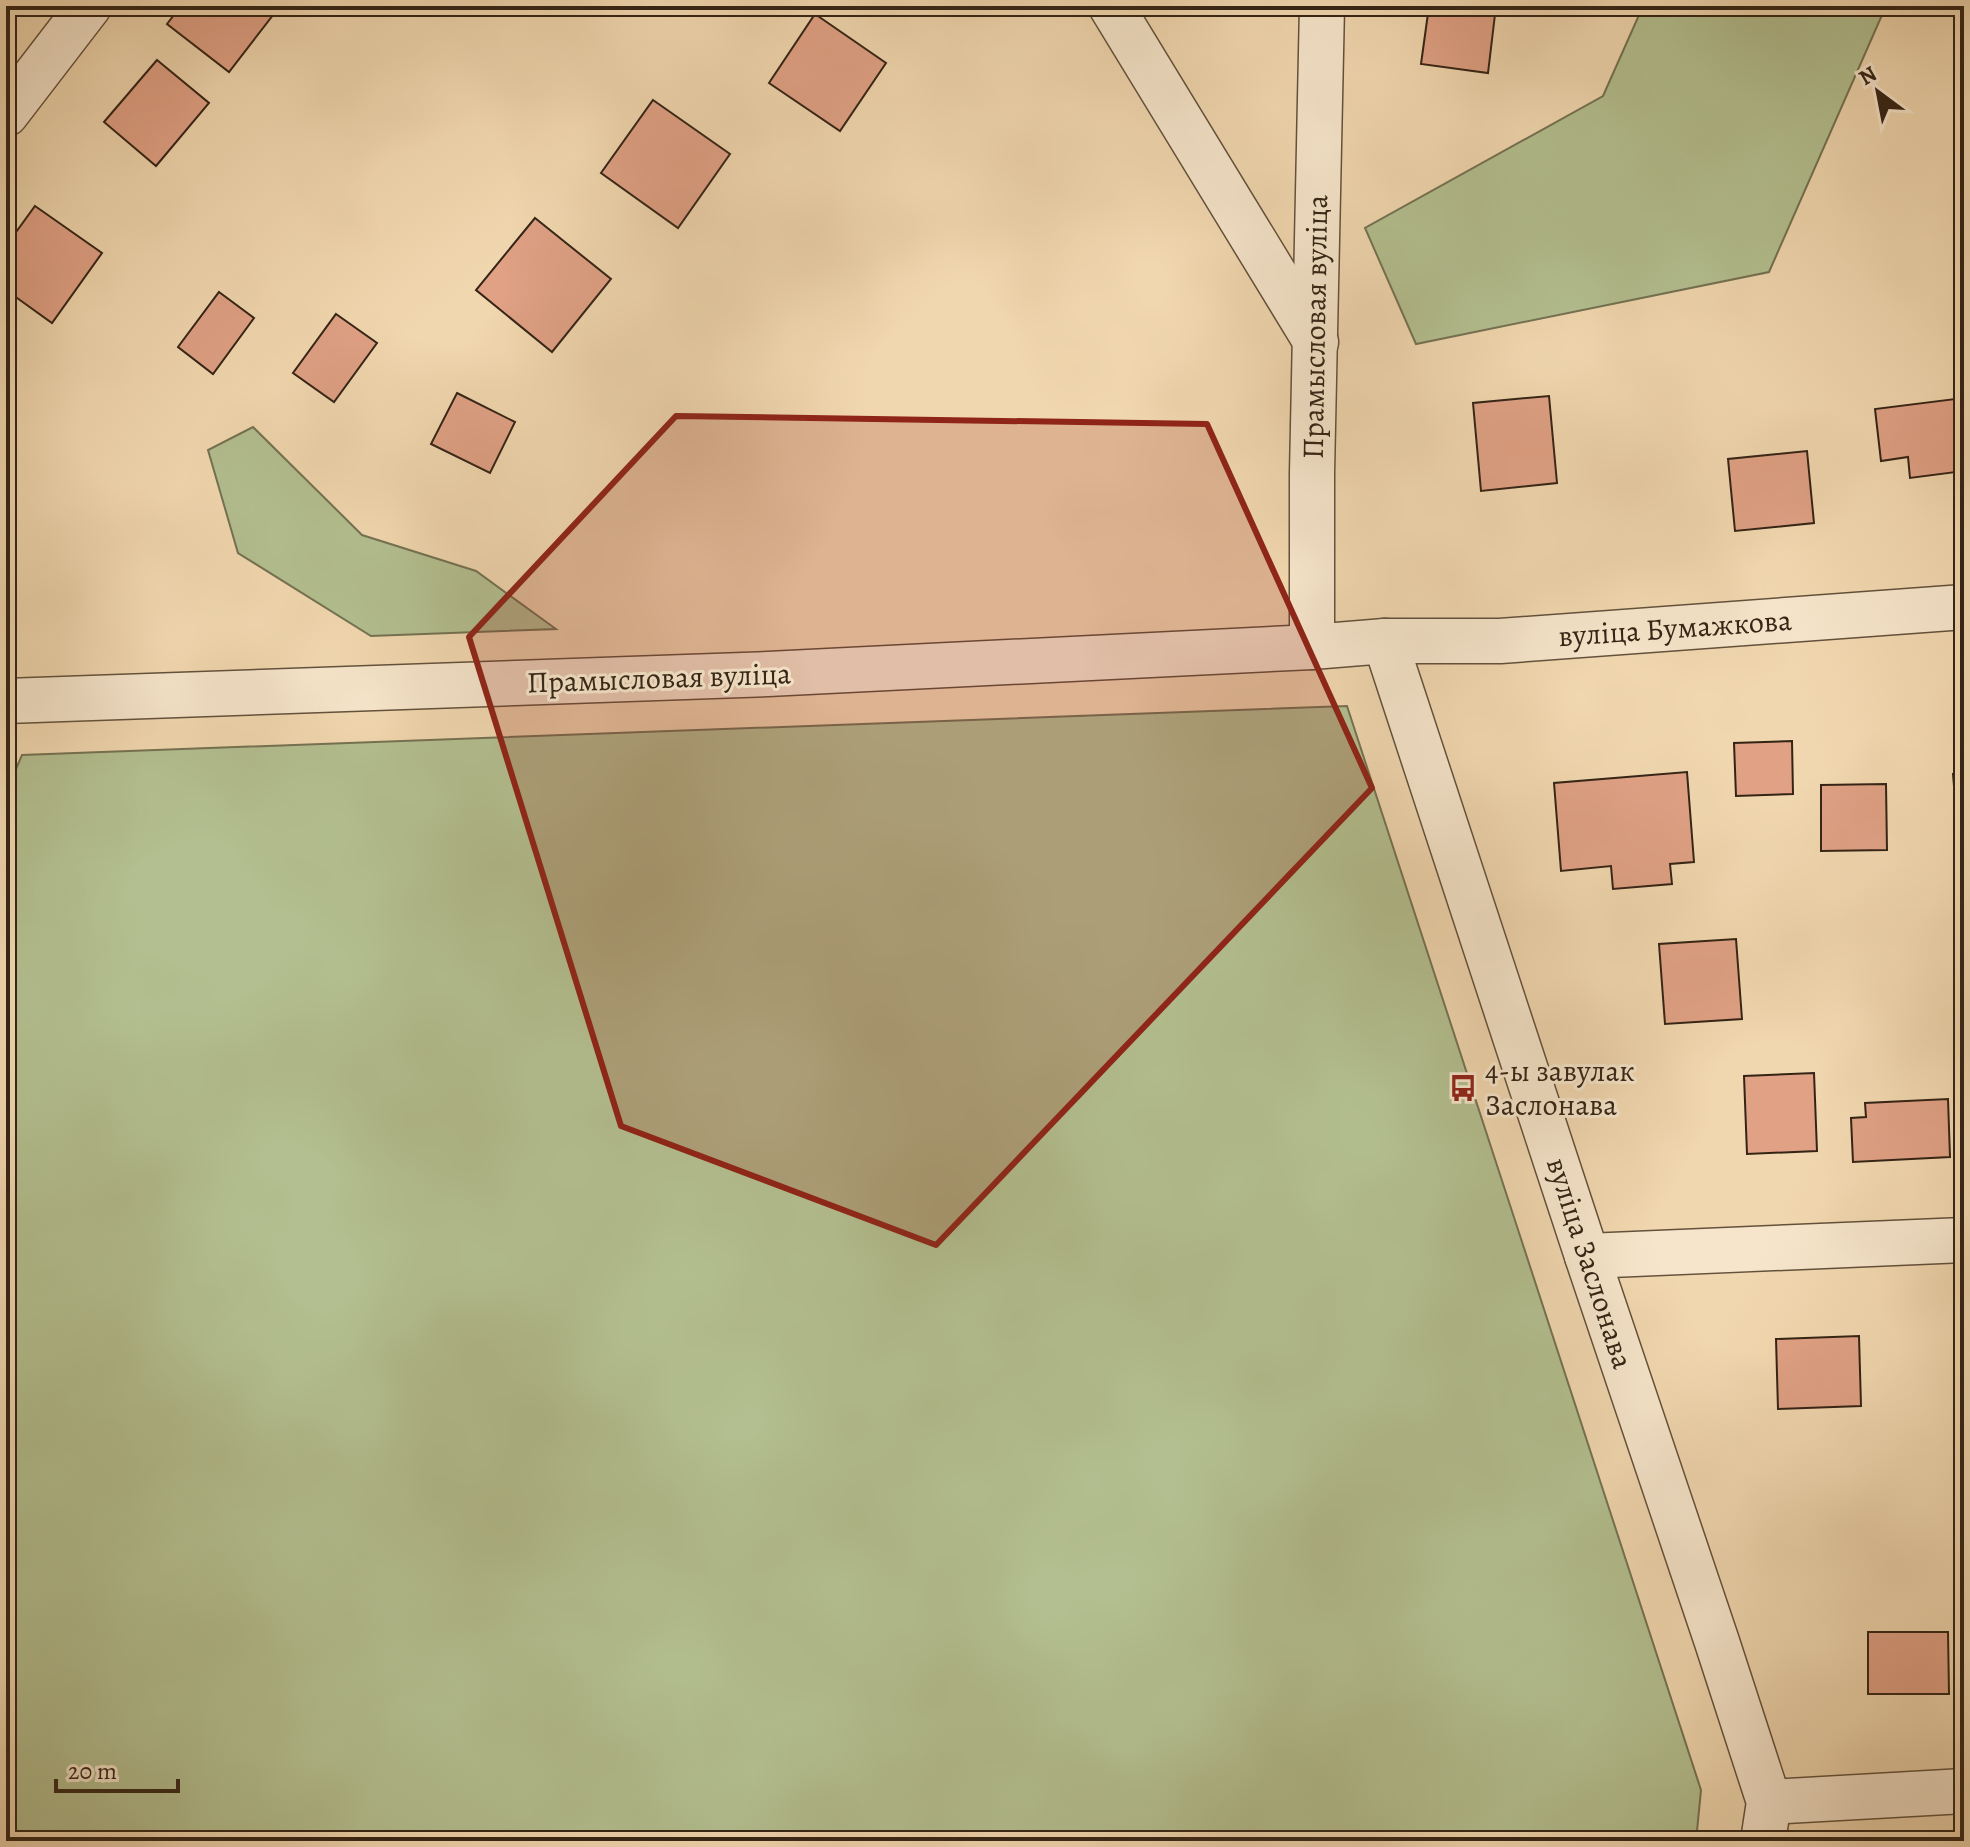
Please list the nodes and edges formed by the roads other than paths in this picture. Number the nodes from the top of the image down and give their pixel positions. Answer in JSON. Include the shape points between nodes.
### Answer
{"nodes":[{"id":1,"x":89,"y":6,"type":"edge"},
{"id":2,"x":1111,"y":6,"type":"edge"},
{"id":3,"x":1322,"y":6,"type":"edge"},
{"id":4,"x":6,"y":114,"type":"edge"},
{"id":5,"x":1316,"y":342,"type":"junction"},
{"id":6,"x":1964,"y":607,"type":"edge"},
{"id":7,"x":1385,"y":641,"type":"junction"},
{"id":8,"x":1312,"y":647,"type":"junction"},
{"id":9,"x":6,"y":701,"type":"edge"},
{"id":10,"x":1964,"y":1240,"type":"edge"},
{"id":11,"x":1587,"y":1256,"type":"junction"},
{"id":12,"x":1964,"y":1791,"type":"edge"},
{"id":13,"x":1766,"y":1821,"type":"edge"}],
"edges":[{"from":1,"to":4,"type":"street"},
{"from":2,"to":5,"type":"street"},
{"from":3,"to":5,"type":"street","name":"Прамысловая вуліца"},
{"from":5,"to":8,"type":"street","name":"Прамысловая вуліца"},
{"from":6,"to":7,"type":"street","name":"вуліца Бумажкова","via":[[1500,641]]},
{"from":7,"to":8,"type":"street","name":"Прамысловая вуліца"},
{"from":7,"to":11,"type":"street","name":"вуліца Заслонава"},
{"from":8,"to":9,"type":"street","name":"Прамысловая вуліца","via":[[768,674]]},
{"from":10,"to":11,"type":"street"},
{"from":11,"to":13,"type":"street","name":"вуліца Заслонава","via":[[1717,1642]]},
{"from":12,"to":13,"type":"street"}]}
